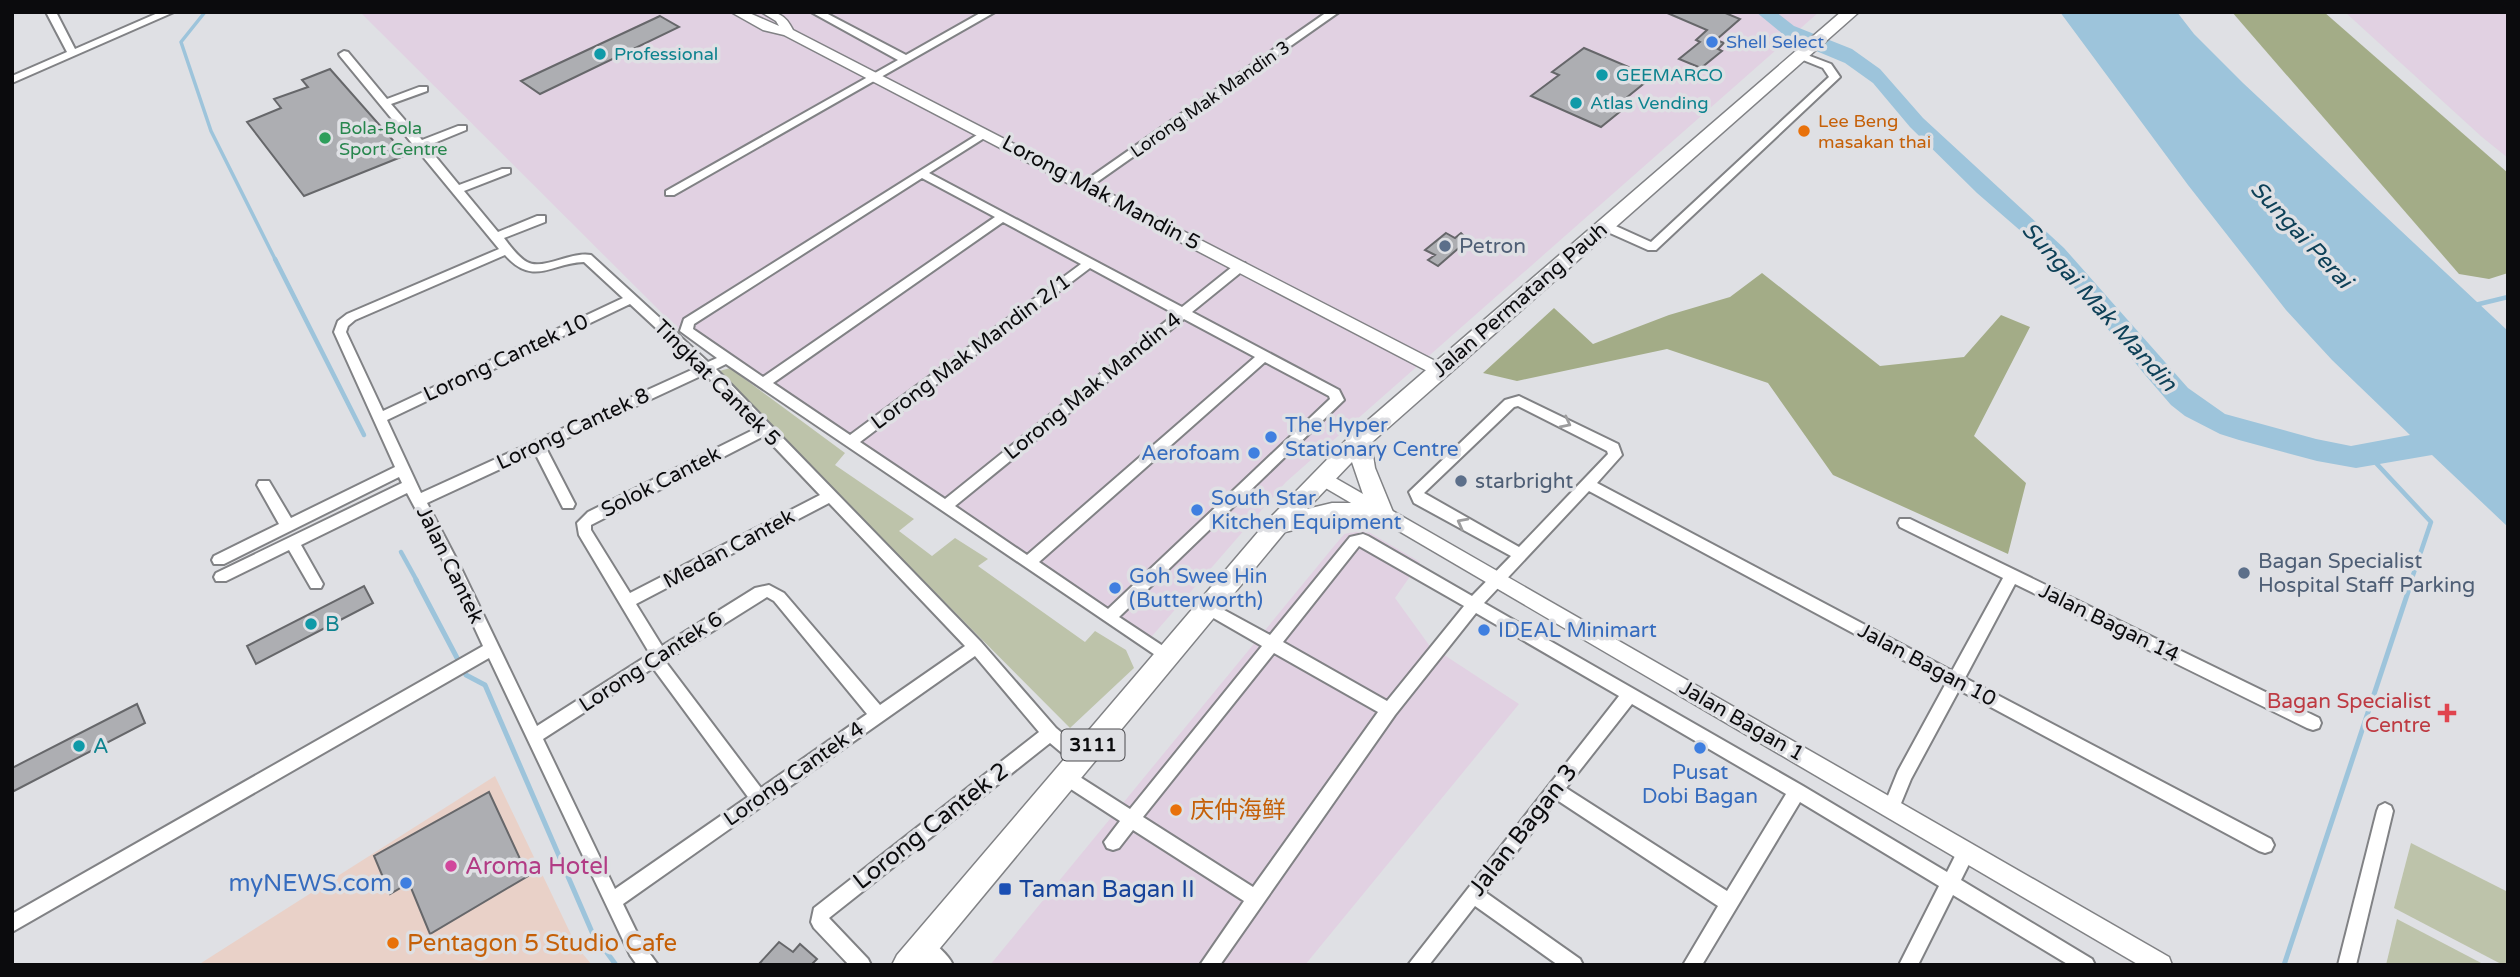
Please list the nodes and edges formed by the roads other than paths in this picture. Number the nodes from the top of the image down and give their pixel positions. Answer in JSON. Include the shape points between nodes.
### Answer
{"nodes":[{"id":1,"x":51,"y":12,"type":"edge"},
{"id":2,"x":169,"y":12,"type":"edge"},
{"id":3,"x":737,"y":12,"type":"edge"},
{"id":4,"x":768,"y":12,"type":"edge"},
{"id":5,"x":816,"y":12,"type":"edge"},
{"id":6,"x":990,"y":12,"type":"edge"},
{"id":7,"x":1334,"y":12,"type":"edge"},
{"id":8,"x":1851,"y":12,"type":"edge"},
{"id":9,"x":788,"y":32,"type":"junction"},
{"id":10,"x":1806,"y":52,"type":"junction"},
{"id":11,"x":73,"y":54,"type":"junction"},
{"id":12,"x":344,"y":54,"type":"dead end"},
{"id":13,"x":907,"y":60,"type":"junction"},
{"id":14,"x":877,"y":78,"type":"junction"},
{"id":15,"x":12,"y":80,"type":"edge"},
{"id":16,"x":423,"y":89,"type":"dead end"},
{"id":17,"x":385,"y":103,"type":"junction"},
{"id":18,"x":462,"y":128,"type":"dead end"},
{"id":19,"x":985,"y":133,"type":"junction"},
{"id":20,"x":419,"y":145,"type":"junction"},
{"id":21,"x":506,"y":171,"type":"dead end"},
{"id":22,"x":922,"y":174,"type":"junction"},
{"id":23,"x":1086,"y":185,"type":"junction"},
{"id":24,"x":457,"y":190,"type":"junction"},
{"id":25,"x":670,"y":193,"type":"dead end"},
{"id":26,"x":1003,"y":217,"type":"junction"},
{"id":27,"x":541,"y":219,"type":"dead end"},
{"id":28,"x":1605,"y":226,"type":"junction"},
{"id":29,"x":496,"y":237,"type":"junction"},
{"id":30,"x":507,"y":250,"type":"junction"},
{"id":31,"x":1091,"y":262,"type":"junction"},
{"id":32,"x":1241,"y":266,"type":"junction"},
{"id":33,"x":631,"y":299,"type":"junction"},
{"id":34,"x":1185,"y":312,"type":"junction"},
{"id":35,"x":1265,"y":355,"type":"junction"},
{"id":36,"x":728,"y":358,"type":"junction"},
{"id":37,"x":705,"y":366,"type":"junction"},
{"id":38,"x":1438,"y":370,"type":"junction"},
{"id":39,"x":764,"y":383,"type":"junction"},
{"id":40,"x":380,"y":418,"type":"junction"},
{"id":41,"x":765,"y":430,"type":"junction"},
{"id":42,"x":1360,"y":440,"type":"junction"},
{"id":43,"x":851,"y":442,"type":"junction"},
{"id":44,"x":538,"y":446,"type":"junction"},
{"id":45,"x":403,"y":469,"type":"junction"},
{"id":46,"x":1323,"y":478,"type":"junction"},
{"id":47,"x":264,"y":485,"type":"dead end"},
{"id":48,"x":410,"y":485,"type":"junction"},
{"id":49,"x":1589,"y":485,"type":"junction"},
{"id":50,"x":830,"y":496,"type":"junction"},
{"id":51,"x":418,"y":501,"type":"junction"},
{"id":52,"x":568,"y":504,"type":"dead end"},
{"id":53,"x":945,"y":506,"type":"junction"},
{"id":54,"x":1381,"y":512,"type":"junction"},
{"id":55,"x":1905,"y":523,"type":"dead end"},
{"id":56,"x":1279,"y":524,"type":"junction"},
{"id":57,"x":288,"y":526,"type":"junction"},
{"id":58,"x":292,"y":542,"type":"junction"},
{"id":59,"x":1522,"y":555,"type":"junction"},
{"id":60,"x":219,"y":560,"type":"dead end"},
{"id":61,"x":1029,"y":562,"type":"junction"},
{"id":62,"x":2012,"y":575,"type":"junction"},
{"id":63,"x":221,"y":577,"type":"dead end"},
{"id":64,"x":1498,"y":580,"type":"junction"},
{"id":65,"x":316,"y":584,"type":"dead end"},
{"id":66,"x":627,"y":602,"type":"junction"},
{"id":67,"x":1474,"y":604,"type":"junction"},
{"id":68,"x":1208,"y":608,"type":"junction"},
{"id":69,"x":1110,"y":616,"type":"junction"},
{"id":70,"x":1271,"y":643,"type":"junction"},
{"id":71,"x":976,"y":647,"type":"junction"},
{"id":72,"x":484,"y":653,"type":"junction"},
{"id":73,"x":658,"y":657,"type":"junction"},
{"id":74,"x":1167,"y":657,"type":"junction"},
{"id":75,"x":1957,"y":681,"type":"junction"},
{"id":76,"x":1629,"y":696,"type":"junction"},
{"id":77,"x":1389,"y":710,"type":"junction"},
{"id":78,"x":878,"y":715,"type":"junction"},
{"id":79,"x":2313,"y":723,"type":"dead end"},
{"id":80,"x":1050,"y":733,"type":"junction"},
{"id":81,"x":534,"y":736,"type":"junction"},
{"id":82,"x":1073,"y":768,"type":"junction"},
{"id":83,"x":1555,"y":790,"type":"junction"},
{"id":84,"x":1797,"y":791,"type":"junction"},
{"id":85,"x":759,"y":798,"type":"junction"},
{"id":86,"x":1891,"y":808,"type":"junction"},
{"id":87,"x":2385,"y":811,"type":"dead end"},
{"id":88,"x":1132,"y":819,"type":"junction"},
{"id":89,"x":1113,"y":842,"type":"dead end"},
{"id":90,"x":2264,"y":845,"type":"dead end"},
{"id":91,"x":1966,"y":852,"type":"junction"},
{"id":92,"x":1950,"y":883,"type":"junction"},
{"id":93,"x":1473,"y":894,"type":"junction"},
{"id":94,"x":1256,"y":898,"type":"junction"},
{"id":95,"x":612,"y":901,"type":"junction"},
{"id":96,"x":1729,"y":903,"type":"junction"},
{"id":97,"x":12,"y":923,"type":"edge"},
{"id":98,"x":915,"y":956,"type":"edge"},
{"id":99,"x":649,"y":965,"type":"edge"},
{"id":100,"x":862,"y":965,"type":"edge"},
{"id":101,"x":944,"y":965,"type":"edge"},
{"id":102,"x":1209,"y":965,"type":"edge"},
{"id":103,"x":1417,"y":965,"type":"edge"},
{"id":104,"x":1574,"y":965,"type":"edge"},
{"id":105,"x":1692,"y":965,"type":"edge"},
{"id":106,"x":1908,"y":965,"type":"edge"},
{"id":107,"x":2085,"y":965,"type":"edge"},
{"id":108,"x":2161,"y":965,"type":"edge"},
{"id":109,"x":2347,"y":965,"type":"edge"}],
"edges":[{"from":1,"to":11,"type":"street"},
{"from":2,"to":11,"type":"street"},
{"from":3,"to":9,"type":"street"},
{"from":4,"to":9,"type":"street","name":"Lorong Mak Mandin 5","via":[[781,19]]},
{"from":5,"to":13,"type":"street"},
{"from":6,"to":13,"type":"street"},
{"from":7,"to":23,"type":"street","name":"Lorong Mak Mandin 3"},
{"from":8,"to":10,"type":"main road","name":"Jalan Permatang Pauh","number":"3111"},
{"from":9,"to":14,"type":"street","name":"Lorong Mak Mandin 5"},
{"from":10,"to":28,"type":"main road","name":"Jalan Permatang Pauh","number":"3111"},
{"from":10,"to":28,"type":"street","via":[[1835,77],[1653,247]]},
{"from":11,"to":15,"type":"street"},
{"from":12,"to":17,"type":"street","name":"Tingkat Cantek 5"},
{"from":13,"to":14,"type":"street"},
{"from":14,"to":19,"type":"street","name":"Lorong Mak Mandin 5"},
{"from":14,"to":25,"type":"street"},
{"from":16,"to":17,"type":"street"},
{"from":17,"to":20,"type":"street","name":"Tingkat Cantek 5"},
{"from":18,"to":20,"type":"street"},
{"from":19,"to":22,"type":"street"},
{"from":19,"to":23,"type":"street","name":"Lorong Mak Mandin 5"},
{"from":20,"to":24,"type":"street","name":"Tingkat Cantek 5"},
{"from":21,"to":24,"type":"street"},
{"from":22,"to":26,"type":"street"},
{"from":22,"to":36,"type":"street","via":[[688,322],[686,331]]},
{"from":23,"to":32,"type":"street","name":"Lorong Mak Mandin 5"},
{"from":24,"to":29,"type":"street","name":"Tingkat Cantek 5"},
{"from":26,"to":31,"type":"street"},
{"from":26,"to":39,"type":"street"},
{"from":27,"to":29,"type":"street"},
{"from":28,"to":38,"type":"main road","name":"Jalan Permatang Pauh","number":"3111"},
{"from":29,"to":30,"type":"street","name":"Tingkat Cantek 5"},
{"from":30,"to":33,"type":"street","name":"Tingkat Cantek 5","via":[[525,266],[540,268],[587,258]]},
{"from":30,"to":40,"type":"street","name":"Jalan Cantek","via":[[342,324],[340,332]]},
{"from":31,"to":34,"type":"street"},
{"from":31,"to":43,"type":"street","name":"Lorong Mak Mandin 2/1"},
{"from":32,"to":34,"type":"street","name":"Lorong Mak Mandin 4"},
{"from":32,"to":38,"type":"street","name":"Lorong Mak Mandin 5"},
{"from":33,"to":37,"type":"street","name":"Tingkat Cantek 5"},
{"from":33,"to":40,"type":"street","name":"Lorong Cantek 10"},
{"from":34,"to":35,"type":"street"},
{"from":34,"to":53,"type":"street","name":"Lorong Mak Mandin 4"},
{"from":35,"to":61,"type":"street"},
{"from":35,"to":69,"type":"street","via":[[1334,393],[1337,400]]},
{"from":36,"to":37,"type":"street","name":"Lorong Cantek 8"},
{"from":36,"to":39,"type":"street"},
{"from":37,"to":41,"type":"street","name":"Tingkat Cantek 5"},
{"from":37,"to":44,"type":"street","name":"Lorong Cantek 8"},
{"from":38,"to":42,"type":"main road","name":"Jalan Permatang Pauh","number":"3111"},
{"from":39,"to":43,"type":"street"},
{"from":40,"to":45,"type":"street","name":"Jalan Cantek"},
{"from":41,"to":50,"type":"street","name":"Tingkat Cantek 5"},
{"from":41,"to":66,"type":"street","name":"Solok Cantek","via":[[584,523],[584,531]]},
{"from":42,"to":46,"type":"main road","name":"Jalan Permatang Pauh","number":"3111"},
{"from":42,"to":54,"type":"main road","via":[[1364,468]]},
{"from":43,"to":53,"type":"street"},
{"from":44,"to":51,"type":"street","name":"Lorong Cantek 8"},
{"from":44,"to":52,"type":"street"},
{"from":45,"to":48,"type":"street","name":"Jalan Cantek"},
{"from":45,"to":57,"type":"street"},
{"from":46,"to":54,"type":"street","name":"Jalan Bagan 1"},
{"from":46,"to":56,"type":"main road","name":"Jalan Permatang Pauh","number":"3111"},
{"from":47,"to":57,"type":"street"},
{"from":48,"to":51,"type":"street","name":"Jalan Cantek"},
{"from":48,"to":58,"type":"street"},
{"from":49,"to":59,"type":"street"},
{"from":59,"to":49,"type":"street","one_way":true,"via":[[1419,499],[1416,492],[1510,403],[1520,401],[1613,448],[1615,456]]},
{"from":49,"to":75,"type":"street","name":"Jalan Bagan 10"},
{"from":50,"to":66,"type":"street","name":"Medan Cantek"},
{"from":50,"to":71,"type":"street","name":"Tingkat Cantek 5"},
{"from":51,"to":72,"type":"street","name":"Jalan Cantek","via":[[453,566]]},
{"from":53,"to":61,"type":"street"},
{"from":54,"to":56,"type":"main road","via":[[1332,512]]},
{"from":54,"to":64,"type":"street","name":"Jalan Bagan 1"},
{"from":55,"to":62,"type":"street","name":"Jalan Bagan 14"},
{"from":56,"to":68,"type":"main road","name":"Jalan Permatang Pauh","number":"3111"},
{"from":57,"to":60,"type":"street"},
{"from":58,"to":63,"type":"street"},
{"from":58,"to":65,"type":"street"},
{"from":59,"to":64,"type":"street"},
{"from":61,"to":69,"type":"street"},
{"from":62,"to":75,"type":"street"},
{"from":62,"to":79,"type":"street","name":"Jalan Bagan 14"},
{"from":64,"to":67,"type":"street"},
{"from":64,"to":86,"type":"street","name":"Jalan Bagan 1"},
{"from":66,"to":73,"type":"street","name":"Solok Cantek"},
{"from":67,"to":70,"type":"street","name":"Jalan Bagan 1","via":[[1363,540],[1355,541]]},
{"from":67,"to":76,"type":"street","name":"Jalan Bagan 1"},
{"from":67,"to":77,"type":"street"},
{"from":68,"to":70,"type":"street"},
{"from":68,"to":74,"type":"main road","name":"Jalan Permatang Pauh","number":"3111"},
{"from":69,"to":74,"type":"street"},
{"from":70,"to":77,"type":"street"},
{"from":70,"to":88,"type":"street"},
{"from":71,"to":78,"type":"street","name":"Lorong Cantek 4"},
{"from":71,"to":80,"type":"street","name":"Tingkat Cantek 5"},
{"from":72,"to":81,"type":"street","name":"Jalan Cantek"},
{"from":72,"to":97,"type":"street"},
{"from":73,"to":78,"type":"street","name":"Lorong Cantek 6","via":[[760,592],[769,591],[779,597]]},
{"from":73,"to":81,"type":"street","name":"Lorong Cantek 6"},
{"from":73,"to":85,"type":"street","name":"Solok Cantek"},
{"from":74,"to":82,"type":"main road","name":"Jalan Permatang Pauh","number":"3111"},
{"from":75,"to":86,"type":"street"},
{"from":75,"to":90,"type":"street","name":"Jalan Bagan 10"},
{"from":76,"to":83,"type":"street","name":"Jalan Bagan 3"},
{"from":76,"to":84,"type":"street","name":"Jalan Bagan 1"},
{"from":77,"to":94,"type":"street"},
{"from":78,"to":85,"type":"street","name":"Lorong Cantek 4"},
{"from":80,"to":82,"type":"street","name":"Tingkat Cantek 5"},
{"from":80,"to":100,"type":"street","name":"Lorong Cantek 2","via":[[823,910],[820,922]]},
{"from":81,"to":95,"type":"street","name":"Jalan Cantek"},
{"from":82,"to":88,"type":"street"},
{"from":82,"to":98,"type":"main road","name":"Jalan Permatang Pauh","number":"3111"},
{"from":83,"to":93,"type":"street","name":"Jalan Bagan 3"},
{"from":83,"to":96,"type":"street"},
{"from":84,"to":92,"type":"street","name":"Jalan Bagan 1"},
{"from":84,"to":96,"type":"street"},
{"from":85,"to":95,"type":"street","name":"Lorong Cantek 4"},
{"from":86,"to":91,"type":"street","name":"Jalan Bagan 1"},
{"from":87,"to":109,"type":"street"},
{"from":88,"to":89,"type":"street"},
{"from":88,"to":94,"type":"street"},
{"from":91,"to":92,"type":"street"},
{"from":91,"to":108,"type":"street","name":"Jalan Bagan 1"},
{"from":92,"to":106,"type":"street"},
{"from":92,"to":107,"type":"street","name":"Jalan Bagan 1"},
{"from":93,"to":103,"type":"street","name":"Jalan Bagan 3"},
{"from":93,"to":104,"type":"street"},
{"from":94,"to":102,"type":"street"},
{"from":95,"to":99,"type":"street","name":"Jalan Cantek"},
{"from":96,"to":105,"type":"street"},
{"from":98,"to":101,"type":"street"}]}
